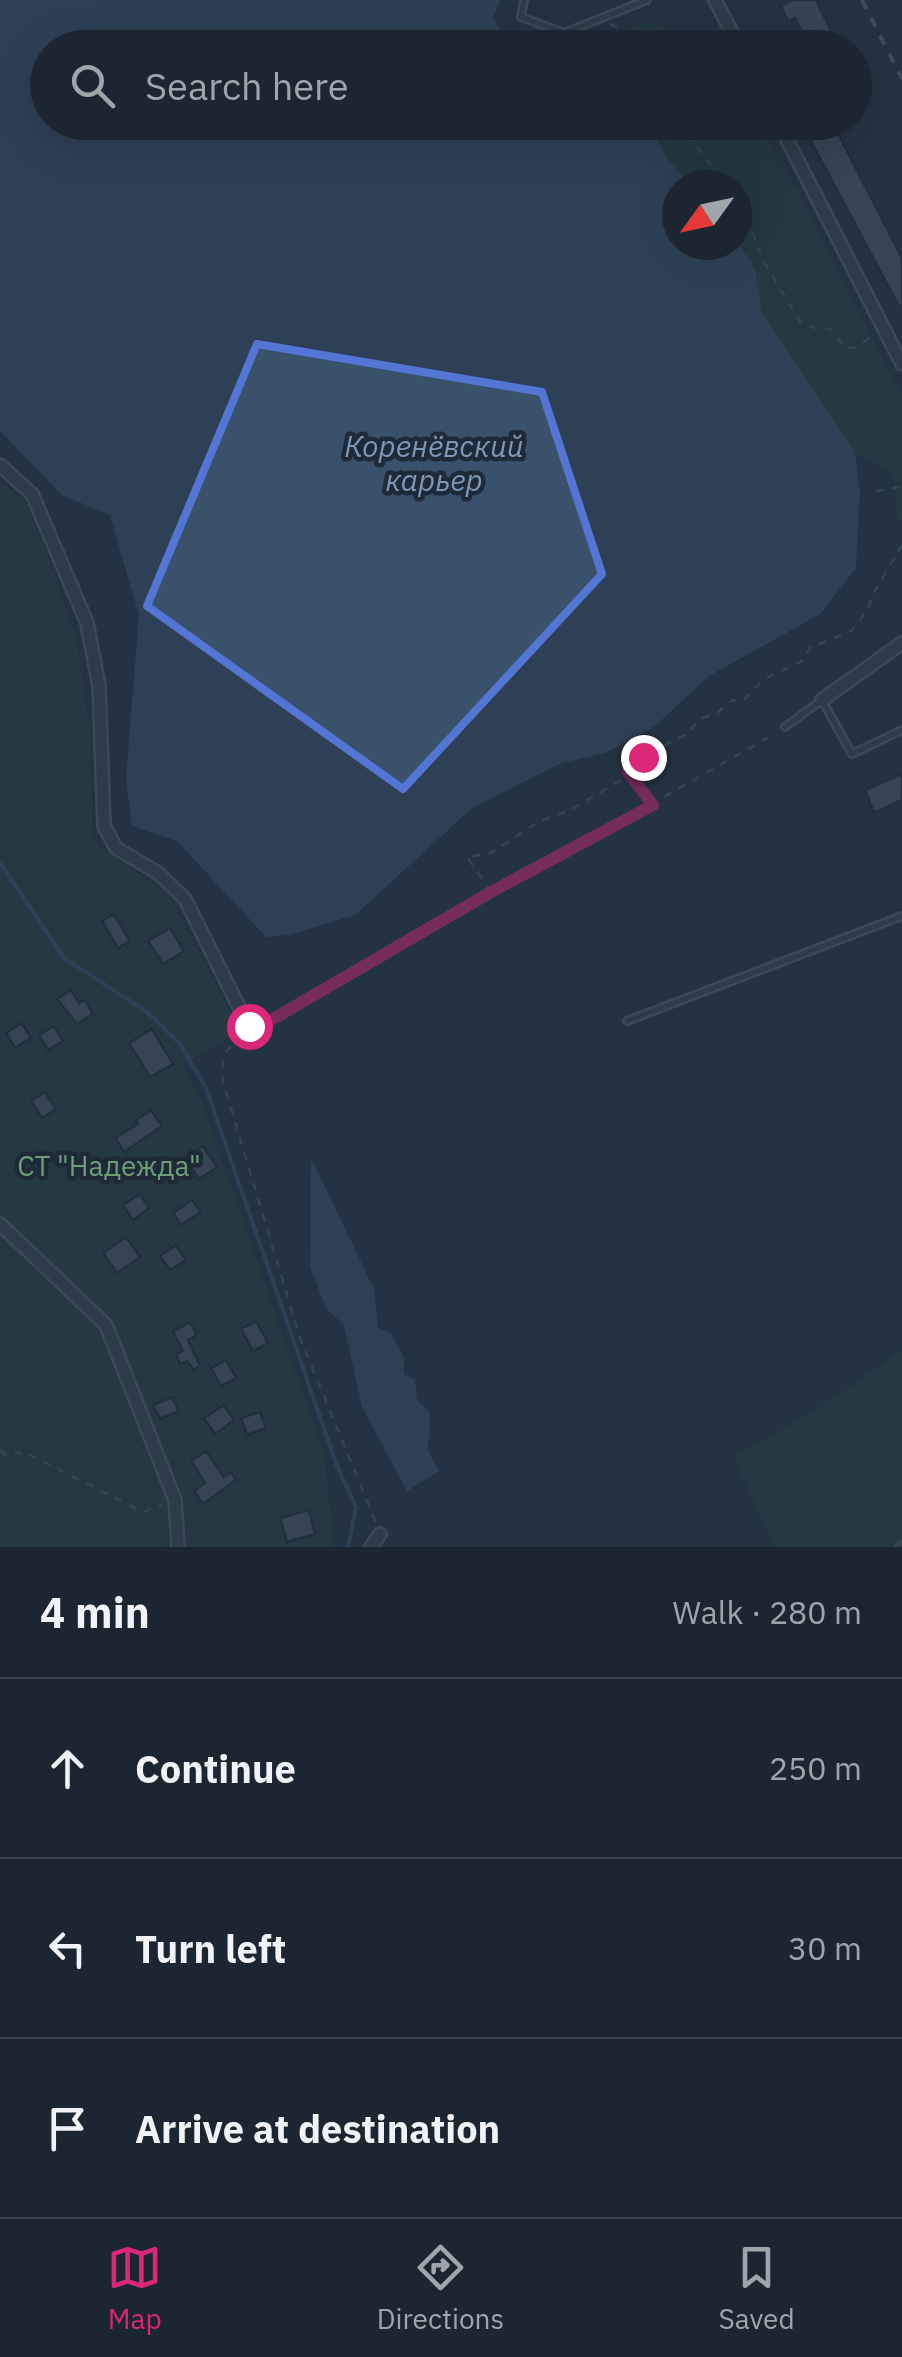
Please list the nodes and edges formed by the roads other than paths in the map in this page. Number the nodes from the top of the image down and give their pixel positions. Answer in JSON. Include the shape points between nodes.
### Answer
{"nodes":[{"id":1,"x":524,"y":0,"type":"edge"},
{"id":2,"x":647,"y":0,"type":"edge"},
{"id":3,"x":715,"y":0,"type":"edge"},
{"id":4,"x":554,"y":30,"type":"edge"},
{"id":5,"x":573,"y":30,"type":"edge"},
{"id":6,"x":731,"y":30,"type":"edge"},
{"id":7,"x":787,"y":140,"type":"edge"},
{"id":8,"x":902,"y":364,"type":"edge"},
{"id":9,"x":0,"y":466,"type":"edge"},
{"id":10,"x":902,"y":643,"type":"edge"},
{"id":11,"x":822,"y":700,"type":"junction"},
{"id":12,"x":786,"y":727,"type":"road end"},
{"id":13,"x":902,"y":730,"type":"edge"},
{"id":14,"x":902,"y":916,"type":"edge"},
{"id":15,"x":627,"y":1021,"type":"dead end"},
{"id":16,"x":249,"y":1026,"type":"road end"},
{"id":17,"x":0,"y":1224,"type":"edge"},
{"id":18,"x":380,"y":1534,"type":"road end"},
{"id":19,"x":178,"y":1547,"type":"edge"},
{"id":20,"x":371,"y":1547,"type":"edge"}],
"edges":[{"from":1,"to":4,"type":"lane","via":[[521,17]]},
{"from":2,"to":5,"type":"lane"},
{"from":3,"to":6,"type":"street"},
{"from":7,"to":8,"type":"street"},
{"from":9,"to":16,"type":"street","via":[[32,494],[87,623],[99,686],[104,826],[116,848],[158,873],[185,900]]},
{"from":10,"to":11,"type":"street"},
{"from":11,"to":12,"type":"lane"},
{"from":11,"to":13,"type":"lane","via":[[852,754]]},
{"from":14,"to":15,"type":"lane"},
{"from":17,"to":19,"type":"street","via":[[106,1325],[175,1500]]},
{"from":18,"to":20,"type":"street"}]}
